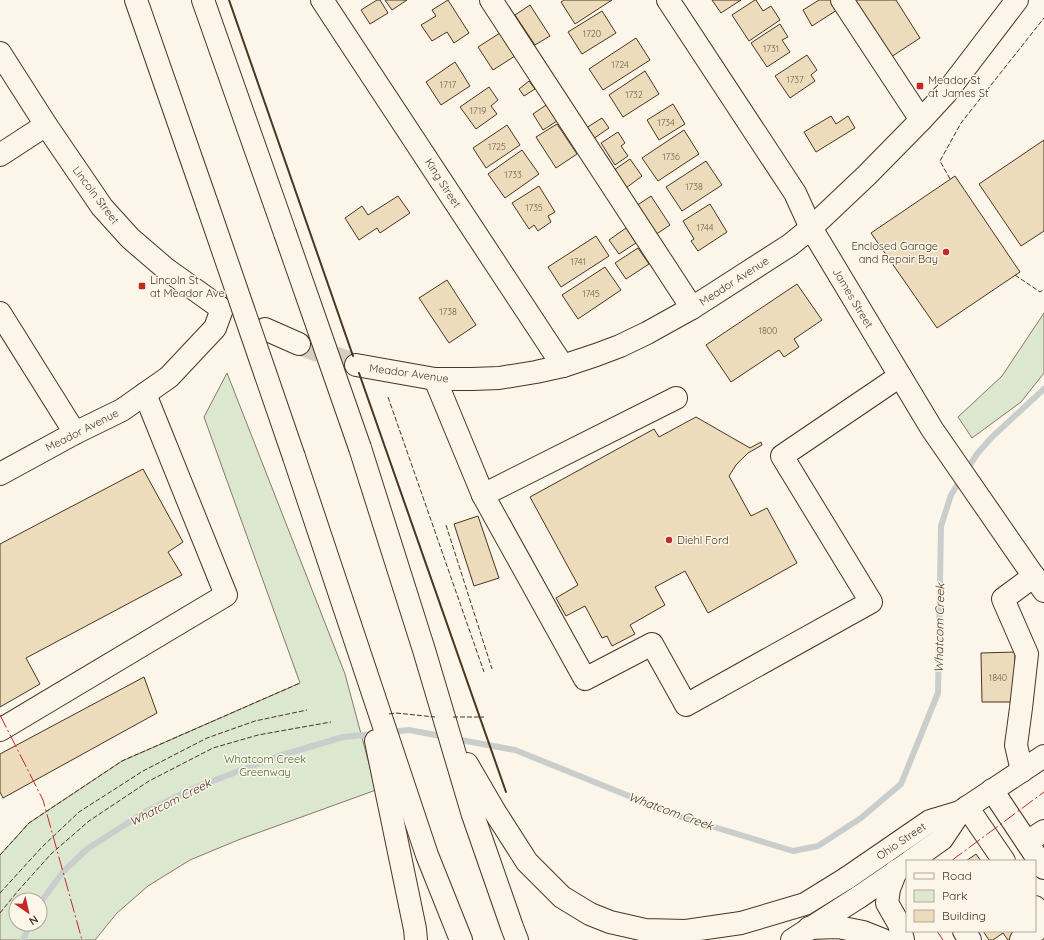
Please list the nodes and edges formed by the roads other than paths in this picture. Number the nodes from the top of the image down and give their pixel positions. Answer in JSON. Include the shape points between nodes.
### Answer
{"nodes":[{"id":1,"x":136,"y":0,"type":"edge"},
{"id":2,"x":203,"y":0,"type":"edge"},
{"id":3,"x":322,"y":0,"type":"edge"},
{"id":4,"x":491,"y":0,"type":"edge"},
{"id":5,"x":668,"y":0,"type":"edge"},
{"id":6,"x":842,"y":0,"type":"edge"},
{"id":7,"x":1015,"y":1,"type":"edge"},
{"id":8,"x":0,"y":53,"type":"edge"},
{"id":9,"x":921,"y":120,"type":"junction"},
{"id":10,"x":46,"y":125,"type":"junction"},
{"id":11,"x":0,"y":156,"type":"edge"},
{"id":12,"x":810,"y":228,"type":"junction"},
{"id":13,"x":692,"y":308,"type":"junction"},
{"id":14,"x":222,"y":309,"type":"joint"},
{"id":15,"x":0,"y":313,"type":"edge"},
{"id":16,"x":266,"y":330,"type":"dead end"},
{"id":17,"x":299,"y":344,"type":"tunnel mouth"},
{"id":18,"x":356,"y":365,"type":"tunnel mouth"},
{"id":19,"x":563,"y":366,"type":"junction"},
{"id":20,"x":900,"y":376,"type":"junction"},
{"id":21,"x":435,"y":378,"type":"junction"},
{"id":22,"x":145,"y":394,"type":"junction"},
{"id":23,"x":676,"y":398,"type":"dead end"},
{"id":24,"x":75,"y":433,"type":"junction"},
{"id":25,"x":0,"y":474,"type":"edge"},
{"id":26,"x":483,"y":495,"type":"junction"},
{"id":27,"x":1039,"y":584,"type":"edge"},
{"id":28,"x":358,"y":648,"type":"junction"},
{"id":29,"x":0,"y":730,"type":"edge"},
{"id":30,"x":448,"y":730,"type":"junction"},
{"id":31,"x":1044,"y":756,"type":"edge"},
{"id":32,"x":1022,"y":771,"type":"junction"},
{"id":33,"x":992,"y":790,"type":"junction"},
{"id":34,"x":963,"y":810,"type":"junction"},
{"id":35,"x":1036,"y":837,"type":"edge"},
{"id":36,"x":913,"y":860,"type":"edge"},
{"id":37,"x":1003,"y":860,"type":"edge"},
{"id":38,"x":906,"y":865,"type":"edge"},
{"id":39,"x":906,"y":867,"type":"edge"},
{"id":40,"x":1044,"y":868,"type":"edge"},
{"id":41,"x":1036,"y":908,"type":"edge"},
{"id":42,"x":1044,"y":920,"type":"edge"},
{"id":43,"x":1033,"y":932,"type":"edge"},
{"id":44,"x":800,"y":934,"type":"edge"},
{"id":45,"x":416,"y":940,"type":"edge"},
{"id":46,"x":461,"y":940,"type":"edge"},
{"id":47,"x":518,"y":940,"type":"edge"},
{"id":48,"x":883,"y":940,"type":"edge"},
{"id":49,"x":903,"y":940,"type":"edge"},
{"id":50,"x":1021,"y":940,"type":"edge"}],
"edges":[{"from":1,"to":28,"type":"main road","bridge":true},
{"from":2,"to":30,"type":"main road","bridge":true,"via":[[360,448]]},
{"from":3,"to":19,"type":"main road","name":"King Street"},
{"from":4,"to":13,"type":"main road"},
{"from":5,"to":12,"type":"main road","name":"James Street","via":[[795,193]]},
{"from":6,"to":9,"type":"main road"},
{"from":7,"to":9,"type":"main road","name":"Meador Avenue","via":[[946,93]]},
{"from":8,"to":10,"type":"main road","name":"Lincoln Street"},
{"from":9,"to":12,"type":"main road","name":"Meador Avenue"},
{"from":10,"to":11,"type":"main road"},
{"from":10,"to":14,"type":"main road","name":"Lincoln Street","via":[[102,207],[130,238],[166,269]]},
{"from":12,"to":13,"type":"main road","name":"Meador Avenue","via":[[785,248]]},
{"from":12,"to":20,"type":"main road","name":"James Street"},
{"from":13,"to":19,"type":"main road","name":"Meador Avenue","via":[[620,346]]},
{"from":14,"to":22,"type":"main road","name":"Meador Avenue","via":[[215,328],[170,377]]},
{"from":15,"to":24,"type":"main road"},
{"from":16,"to":17,"type":"main road"},
{"from":18,"to":21,"type":"main road","name":"Meador Avenue"},
{"from":19,"to":21,"type":"main road","name":"Meador Avenue","via":[[500,378]]},
{"from":20,"to":26,"type":"main road","via":[[782,456],[871,602],[686,705],[652,644],[585,679]]},
{"from":20,"to":27,"type":"main road","name":"James Street","via":[[932,429]]},
{"from":21,"to":26,"type":"main road"},
{"from":22,"to":24,"type":"main road","name":"Meador Avenue","via":[[122,410]]},
{"from":22,"to":29,"type":"main road","via":[[226,595]]},
{"from":23,"to":26,"type":"main road"},
{"from":24,"to":25,"type":"main road","name":"Meador Avenue"},
{"from":27,"to":32,"type":"main road","via":[[1003,599],[1027,654],[1016,745]]},
{"from":28,"to":45,"type":"main road"},
{"from":28,"to":46,"type":"main road","via":[[427,855]]},
{"from":30,"to":34,"type":"main road","name":"Ohio Street","via":[[527,862],[562,896],[590,914],[610,922],[645,930],[686,931],[741,923],[805,904],[930,821]]},
{"from":30,"to":47,"type":"main road","via":[[473,815]]},
{"from":31,"to":32,"type":"main road","name":"Ohio Street"},
{"from":32,"to":33,"type":"main road","name":"Ohio Street"},
{"from":33,"to":34,"type":"main road","name":"Ohio Street"},
{"from":33,"to":35,"type":"main road"},
{"from":34,"to":36,"type":"main road","name":"Ohio Street","via":[[942,840]]},
{"from":34,"to":37,"type":"main road"},
{"from":35,"to":40,"type":"main road"},
{"from":38,"to":44,"type":"main road","name":"Ohio Street"},
{"from":39,"to":49,"type":"main road","via":[[889,889],[887,903],[899,924]]},
{"from":41,"to":42,"type":"main road"},
{"from":43,"to":50,"type":"main road"},
{"from":44,"to":48,"type":"main road","via":[[838,927]]}]}
